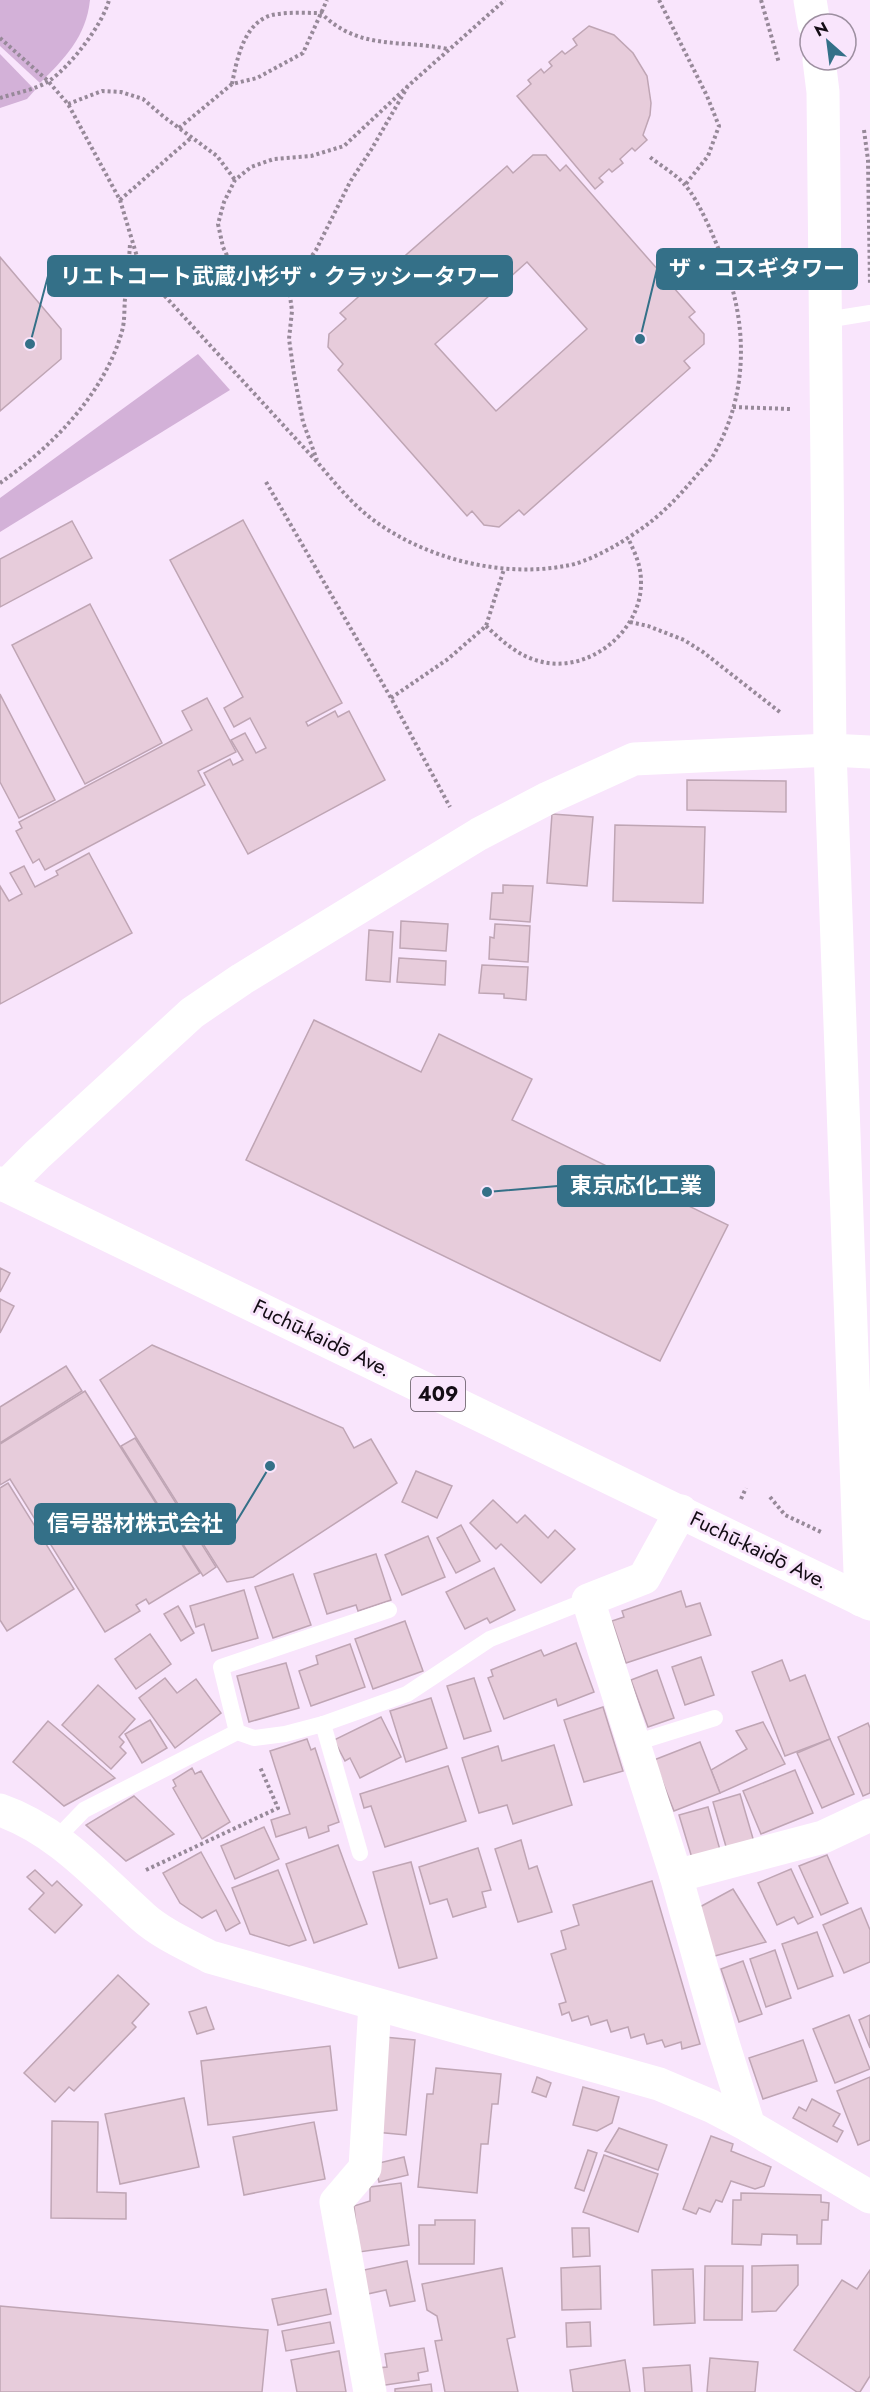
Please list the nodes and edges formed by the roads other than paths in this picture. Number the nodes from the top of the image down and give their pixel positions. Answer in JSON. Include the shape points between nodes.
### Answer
{"nodes":[{"id":1,"x":820,"y":72,"type":"edge"},
{"id":2,"x":870,"y":314,"type":"edge"},
{"id":3,"x":826,"y":320,"type":"junction"},
{"id":4,"x":830,"y":750,"type":"junction"},
{"id":5,"x":870,"y":752,"type":"edge"},
{"id":6,"x":3,"y":1185,"type":"edge"},
{"id":7,"x":864,"y":1494,"type":"edge"},
{"id":8,"x":681,"y":1511,"type":"junction"},
{"id":9,"x":588,"y":1600,"type":"junction"},
{"id":10,"x":865,"y":1602,"type":"edge"},
{"id":11,"x":389,"y":1610,"type":"dead end"},
{"id":12,"x":715,"y":1718,"type":"dead end"},
{"id":13,"x":323,"y":1724,"type":"junction"},
{"id":14,"x":237,"y":1732,"type":"junction"},
{"id":15,"x":635,"y":1743,"type":"junction"},
{"id":16,"x":0,"y":1810,"type":"edge"},
{"id":17,"x":870,"y":1815,"type":"edge"},
{"id":18,"x":55,"y":1840,"type":"junction"},
{"id":19,"x":360,"y":1852,"type":"dead end"},
{"id":20,"x":676,"y":1876,"type":"junction"},
{"id":21,"x":375,"y":2004,"type":"junction"},
{"id":22,"x":749,"y":2126,"type":"junction"},
{"id":23,"x":870,"y":2197,"type":"edge"},
{"id":24,"x":370,"y":2392,"type":"edge"}],
"edges":[{"from":1,"to":3,"type":"main road"},
{"from":2,"to":3,"type":"lane"},
{"from":3,"to":4,"type":"main road"},
{"from":4,"to":5,"type":"main road"},
{"from":4,"to":6,"type":"main road","via":[[634,759],[548,798],[469,840],[192,1013]]},
{"from":4,"to":7,"type":"main road"},
{"from":6,"to":8,"type":"main road","name":"Fuchū-kaidō Ave.","number":"409"},
{"from":7,"to":10,"type":"main road"},
{"from":8,"to":9,"type":"main road","via":[[644,1578]]},
{"from":8,"to":10,"type":"main road","name":"Fuchū-kaidō Ave.","number":"409"},
{"from":9,"to":13,"type":"lane","via":[[490,1639],[407,1694]]},
{"from":9,"to":15,"type":"main road"},
{"from":11,"to":14,"type":"lane","via":[[222,1667]]},
{"from":12,"to":15,"type":"lane"},
{"from":13,"to":14,"type":"lane","via":[[254,1738]]},
{"from":13,"to":19,"type":"lane"},
{"from":14,"to":18,"type":"lane","via":[[84,1810]]},
{"from":15,"to":20,"type":"main road"},
{"from":16,"to":18,"type":"main road","via":[[34,1825]]},
{"from":17,"to":20,"type":"main road","via":[[823,1837]]},
{"from":18,"to":21,"type":"main road","via":[[145,1918],[210,1957]]},
{"from":20,"to":22,"type":"main road"},
{"from":21,"to":22,"type":"main road","via":[[659,2084]]},
{"from":21,"to":24,"type":"main road","via":[[365,2168],[336,2202]]},
{"from":22,"to":23,"type":"main road"}]}
